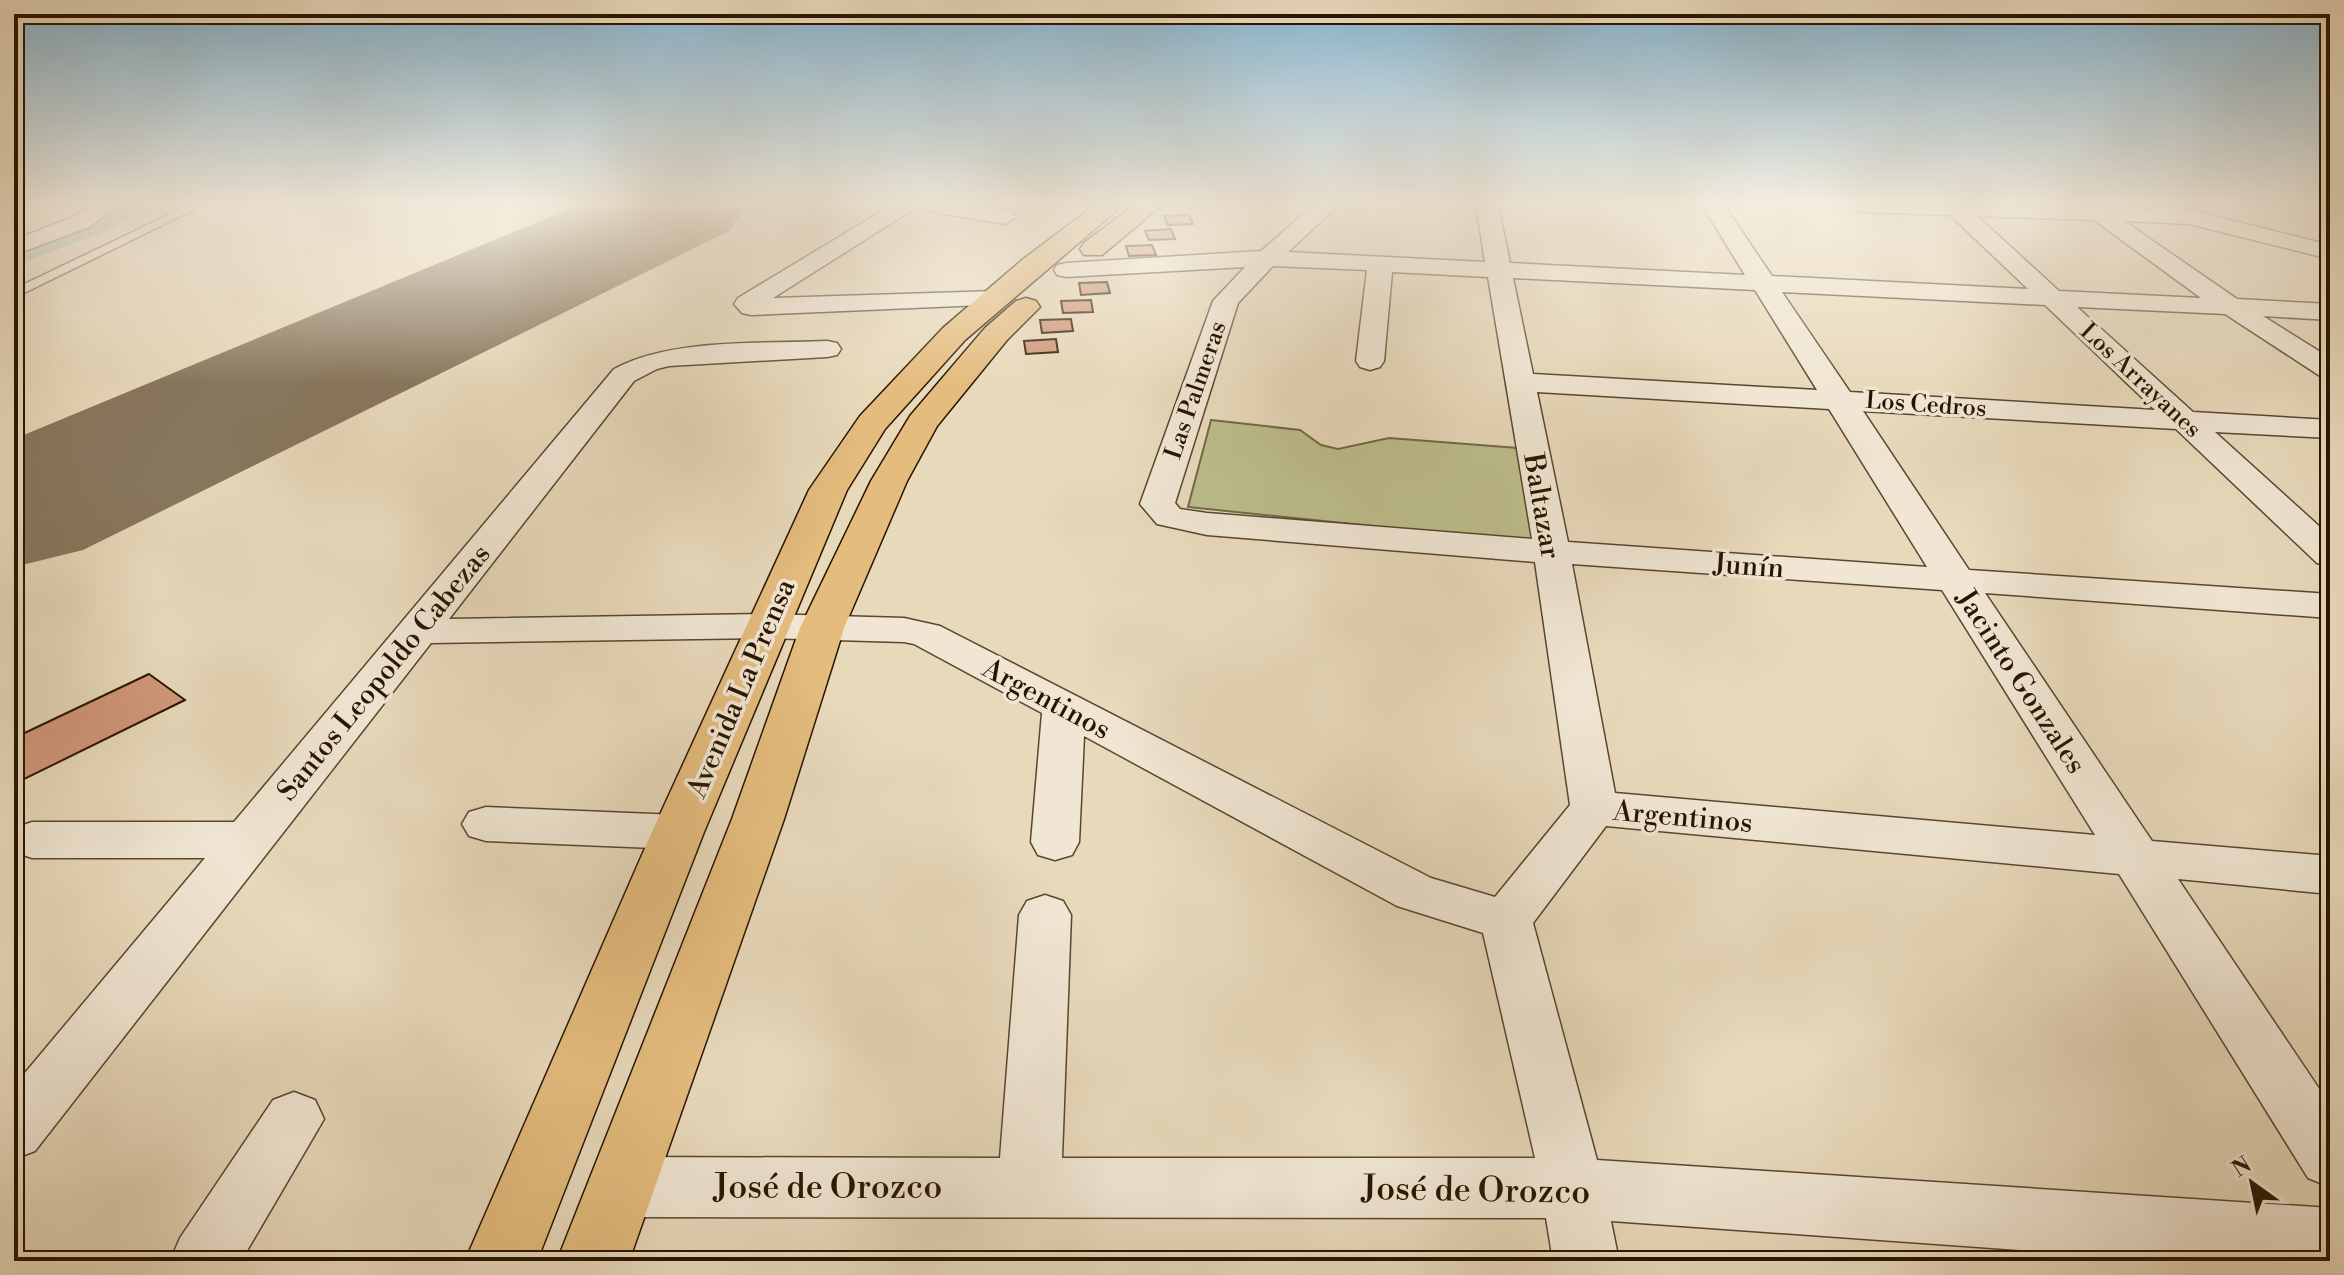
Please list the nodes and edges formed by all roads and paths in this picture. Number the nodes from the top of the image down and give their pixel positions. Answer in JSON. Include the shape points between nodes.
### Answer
{"nodes":[{"id":1,"x":75,"y":264,"type":"edge"},
{"id":2,"x":807,"y":264,"type":"edge"},
{"id":3,"x":1034,"y":264,"type":"edge"},
{"id":4,"x":1073,"y":264,"type":"edge"},
{"id":5,"x":1158,"y":264,"type":"edge"},
{"id":6,"x":1261,"y":264,"type":"edge"},
{"id":7,"x":1380,"y":264,"type":"edge"},
{"id":8,"x":1390,"y":264,"type":"edge"},
{"id":9,"x":1500,"y":264,"type":"edge"},
{"id":10,"x":1752,"y":264,"type":"edge"},
{"id":11,"x":2016,"y":264,"type":"edge"},
{"id":12,"x":2172,"y":264,"type":"edge"},
{"id":13,"x":2177,"y":268,"type":"junction"},
{"id":14,"x":1066,"y":270,"type":"junction"},
{"id":15,"x":1501,"y":270,"type":"junction"},
{"id":16,"x":2225,"y":276,"type":"dead end"},
{"id":17,"x":2255,"y":283,"type":"dead end"},
{"id":18,"x":1765,"y":285,"type":"junction"},
{"id":19,"x":14,"y":294,"type":"edge"},
{"id":20,"x":996,"y":299,"type":"junction"},
{"id":21,"x":2054,"y":300,"type":"junction"},
{"id":22,"x":2330,"y":303,"type":"edge"},
{"id":23,"x":2234,"y":307,"type":"junction"},
{"id":24,"x":2330,"y":312,"type":"edge"},
{"id":25,"x":827,"y":349,"type":"dead end"},
{"id":26,"x":1370,"y":361,"type":"dead end"},
{"id":27,"x":2330,"y":370,"type":"edge"},
{"id":28,"x":1521,"y":382,"type":"junction"},
{"id":29,"x":1839,"y":399,"type":"junction"},
{"id":30,"x":2184,"y":420,"type":"junction"},
{"id":31,"x":2330,"y":429,"type":"edge"},
{"id":32,"x":1169,"y":517,"type":"joint"},
{"id":33,"x":1552,"y":552,"type":"junction"},
{"id":34,"x":2330,"y":555,"type":"edge"},
{"id":35,"x":1955,"y":578,"type":"junction"},
{"id":36,"x":2330,"y":606,"type":"edge"},
{"id":37,"x":766,"y":626,"type":"junction"},
{"id":38,"x":822,"y":628,"type":"junction"},
{"id":39,"x":418,"y":631,"type":"junction"},
{"id":40,"x":1064,"y":707,"type":"junction"},
{"id":41,"x":1594,"y":808,"type":"junction"},
{"id":42,"x":486,"y":824,"type":"dead end"},
{"id":43,"x":678,"y":832,"type":"junction"},
{"id":44,"x":32,"y":840,"type":"dead end"},
{"id":45,"x":247,"y":840,"type":"junction"},
{"id":46,"x":1055,"y":842,"type":"dead end"},
{"id":47,"x":2135,"y":857,"type":"junction"},
{"id":48,"x":2330,"y":875,"type":"edge"},
{"id":49,"x":1045,"y":915,"type":"dead end"},
{"id":50,"x":1506,"y":920,"type":"junction"},
{"id":51,"x":294,"y":1119,"type":"dead end"},
{"id":52,"x":14,"y":1131,"type":"edge"},
{"id":53,"x":2330,"y":1158,"type":"edge"},
{"id":54,"x":1029,"y":1185,"type":"junction"},
{"id":55,"x":620,"y":1187,"type":"junction"},
{"id":56,"x":1573,"y":1188,"type":"junction"},
{"id":57,"x":2330,"y":1240,"type":"edge"},
{"id":58,"x":501,"y":1256,"type":"edge"},
{"id":59,"x":203,"y":1261,"type":"edge"},
{"id":60,"x":593,"y":1261,"type":"edge"},
{"id":61,"x":1586,"y":1261,"type":"edge"}],
"edges":[{"from":1,"to":19,"type":"lane"},
{"from":2,"to":20,"type":"street","via":[[748,301],[751,307]]},
{"from":3,"to":20,"type":"main road","name":"Avenida La Prensa"},
{"from":4,"to":14,"type":"main road","name":"Avenida La Prensa"},
{"from":5,"to":14,"type":"street"},
{"from":6,"to":32,"type":"street","name":"Las Palmeras","via":[[1226,301],[1211,339],[1157,504]]},
{"from":7,"to":26,"type":"street"},
{"from":8,"to":15,"type":"street"},
{"from":9,"to":15,"type":"street","name":"Baltazar"},
{"from":10,"to":18,"type":"street","name":"Jacinto Gonzales"},
{"from":11,"to":21,"type":"street","name":"Los Arrayanes"},
{"from":12,"to":13,"type":"street"},
{"from":13,"to":16,"type":"street"},
{"from":13,"to":23,"type":"street"},
{"from":14,"to":38,"type":"main road","name":"Avenida La Prensa","via":[[996,334],[922,423],[889,481]]},
{"from":15,"to":18,"type":"street"},
{"from":15,"to":28,"type":"street","name":"Baltazar"},
{"from":17,"to":22,"type":"street"},
{"from":18,"to":21,"type":"street"},
{"from":18,"to":29,"type":"street","name":"Jacinto Gonzales"},
{"from":20,"to":37,"type":"main road","name":"Avenida La Prensa","via":[[954,334],[872,423],[828,490]]},
{"from":21,"to":23,"type":"street"},
{"from":21,"to":30,"type":"street","name":"Los Arrayanes"},
{"from":23,"to":24,"type":"street"},
{"from":23,"to":27,"type":"street"},
{"from":25,"to":39,"type":"street","name":"Santos Leopoldo Cabezas","via":[[669,358],[624,375]]},
{"from":28,"to":29,"type":"street","name":"Los Cedros"},
{"from":28,"to":33,"type":"street","name":"Baltazar"},
{"from":29,"to":30,"type":"street","name":"Los Cedros"},
{"from":29,"to":35,"type":"street","name":"Jacinto Gonzales"},
{"from":30,"to":31,"type":"street","name":"Los Cedros"},
{"from":30,"to":34,"type":"street","name":"Los Arrayanes"},
{"from":32,"to":33,"type":"street","name":"Junín"},
{"from":33,"to":35,"type":"street","name":"Junín"},
{"from":33,"to":41,"type":"street","name":"Baltazar"},
{"from":35,"to":36,"type":"street","name":"Junín"},
{"from":35,"to":47,"type":"street","name":"Jacinto Gonzales"},
{"from":37,"to":38,"type":"street","name":"Argentinos"},
{"from":37,"to":39,"type":"street"},
{"from":37,"to":43,"type":"main road","name":"Avenida La Prensa"},
{"from":38,"to":40,"type":"street","name":"Argentinos","via":[[926,634]]},
{"from":38,"to":55,"type":"main road","name":"Avenida La Prensa","via":[[758,819]]},
{"from":39,"to":45,"type":"street","name":"Santos Leopoldo Cabezas"},
{"from":40,"to":46,"type":"street"},
{"from":40,"to":50,"type":"street","name":"Argentinos","via":[[1415,892]]},
{"from":41,"to":47,"type":"street","name":"Argentinos"},
{"from":41,"to":50,"type":"street","name":"Argentinos"},
{"from":42,"to":43,"type":"street"},
{"from":43,"to":58,"type":"main road","name":"Avenida La Prensa"},
{"from":44,"to":45,"type":"street"},
{"from":45,"to":52,"type":"street","name":"Santos Leopoldo Cabezas"},
{"from":47,"to":48,"type":"street","name":"Argentinos"},
{"from":47,"to":53,"type":"street","name":"Jacinto Gonzales"},
{"from":49,"to":54,"type":"street"},
{"from":50,"to":56,"type":"street"},
{"from":51,"to":59,"type":"street"},
{"from":54,"to":55,"type":"street","name":"José de Orozco"},
{"from":54,"to":56,"type":"street","name":"José de Orozco"},
{"from":55,"to":60,"type":"main road","name":"Avenida La Prensa"},
{"from":56,"to":57,"type":"street","name":"José de Orozco"},
{"from":56,"to":61,"type":"street"}]}
